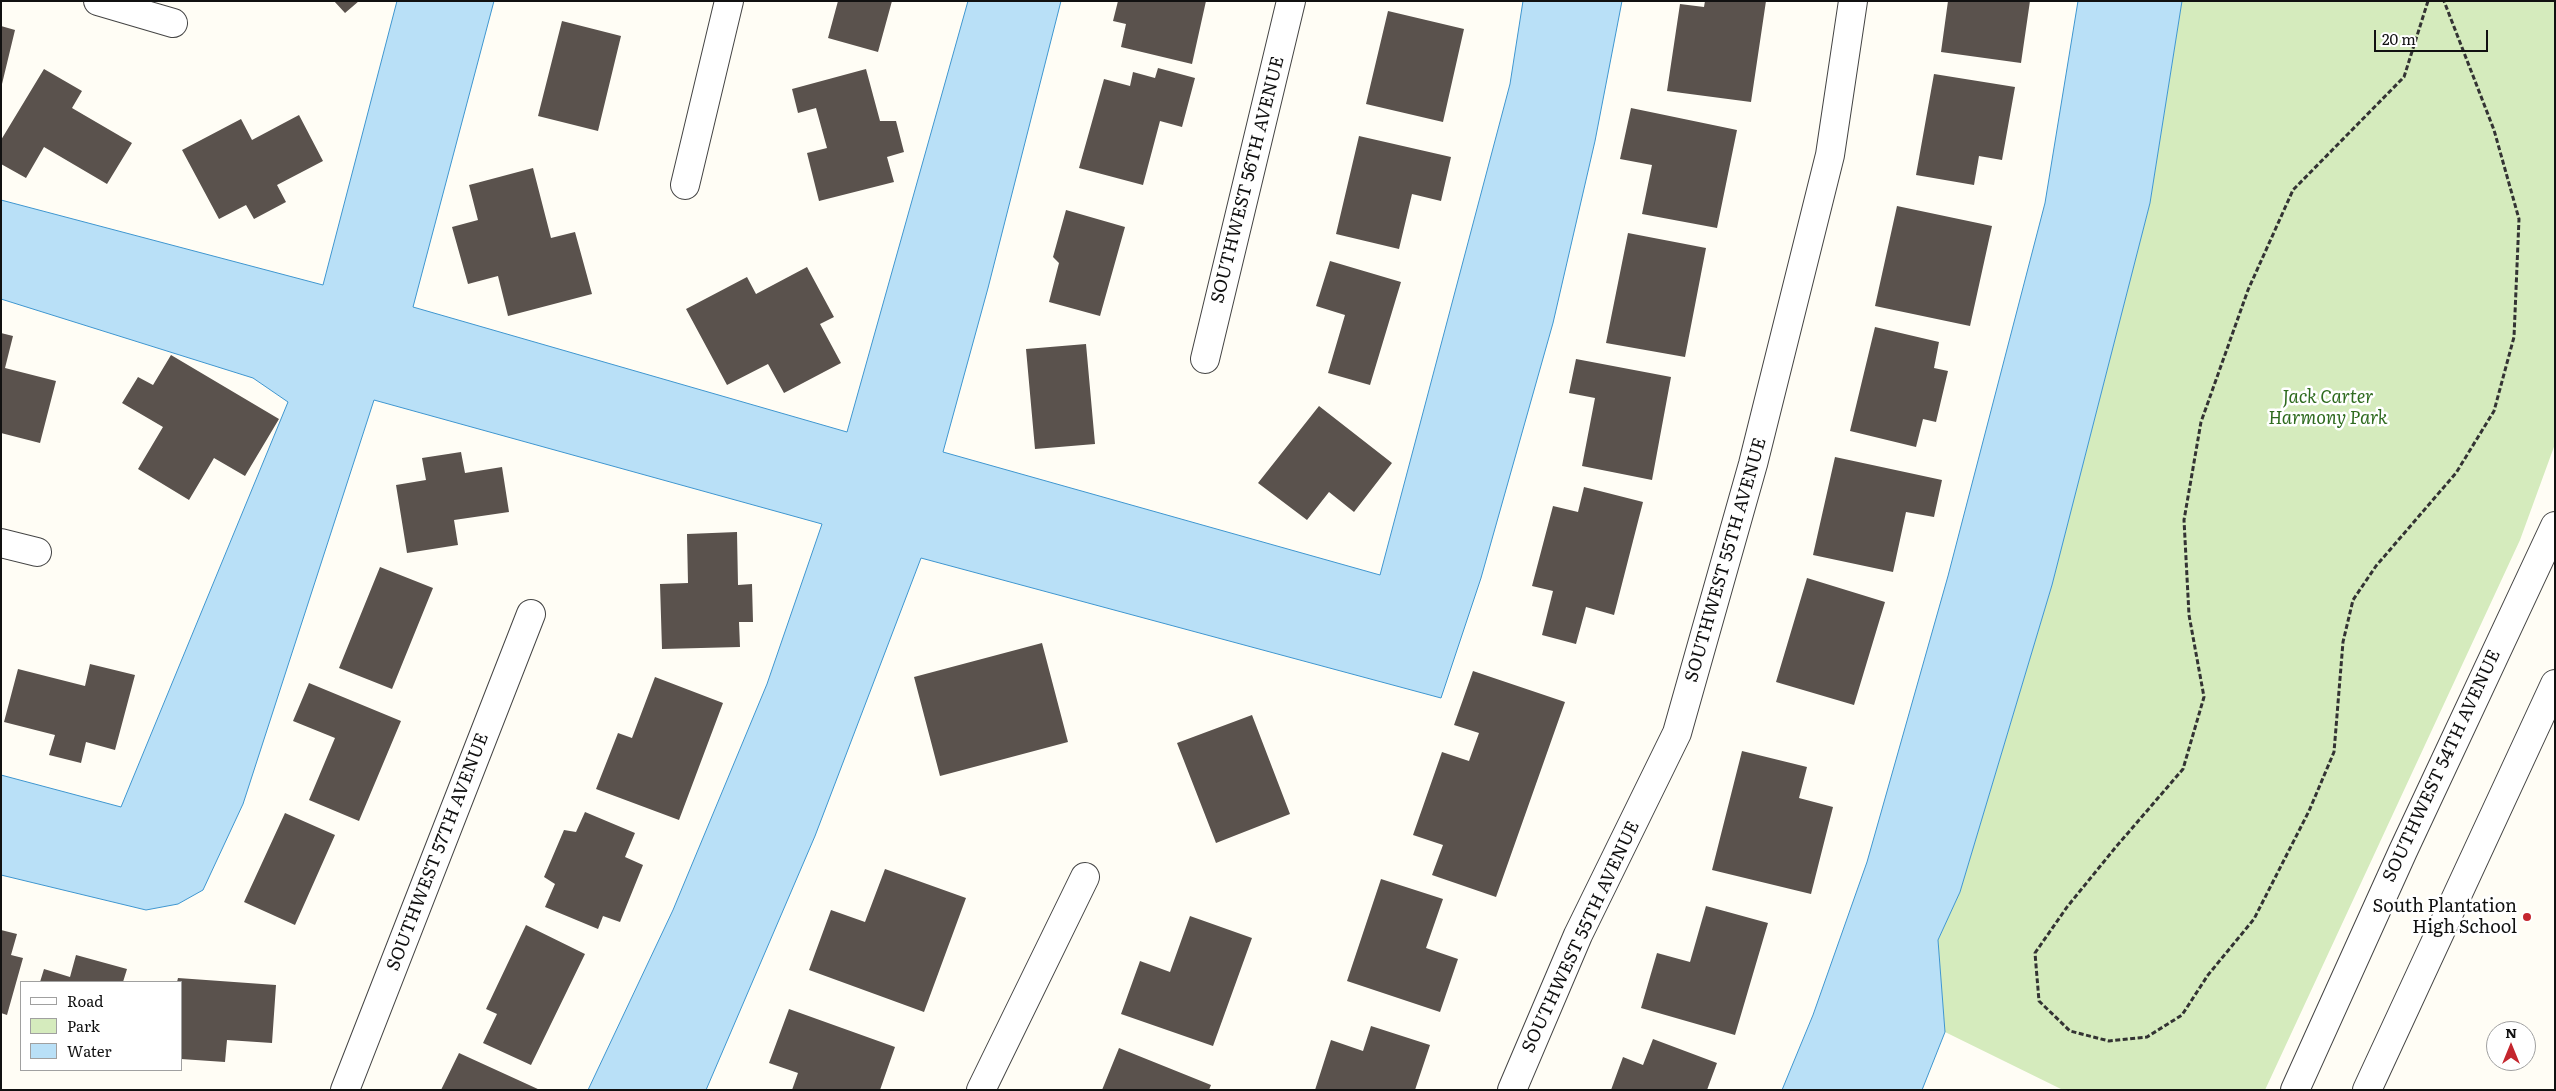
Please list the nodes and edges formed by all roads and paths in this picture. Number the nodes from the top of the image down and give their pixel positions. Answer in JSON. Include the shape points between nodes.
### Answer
{"nodes":[{"id":1,"x":98,"y":1,"type":"edge"},
{"id":2,"x":729,"y":1,"type":"edge"},
{"id":3,"x":1291,"y":1,"type":"edge"},
{"id":4,"x":1853,"y":1,"type":"edge"},
{"id":5,"x":2428,"y":1,"type":"edge"},
{"id":6,"x":2444,"y":1,"type":"edge"},
{"id":7,"x":173,"y":23,"type":"dead end"},
{"id":8,"x":685,"y":185,"type":"dead end"},
{"id":9,"x":1204,"y":359,"type":"dead end"},
{"id":10,"x":2555,"y":526,"type":"edge"},
{"id":11,"x":1,"y":543,"type":"edge"},
{"id":12,"x":37,"y":552,"type":"dead end"},
{"id":13,"x":531,"y":614,"type":"dead end"},
{"id":14,"x":2555,"y":684,"type":"edge"},
{"id":15,"x":1085,"y":877,"type":"dead end"},
{"id":16,"x":345,"y":1090,"type":"edge"},
{"id":17,"x":981,"y":1090,"type":"edge"},
{"id":18,"x":1512,"y":1090,"type":"edge"},
{"id":19,"x":2295,"y":1090,"type":"edge"},
{"id":20,"x":2367,"y":1090,"type":"edge"}],
"edges":[{"from":1,"to":7,"type":"street"},
{"from":2,"to":8,"type":"street"},
{"from":3,"to":9,"type":"street","name":"SOUTHWEST 56TH AVENUE"},
{"from":4,"to":18,"type":"street","name":"SOUTHWEST 55TH AVENUE","via":[[1830,155],[1753,464],[1677,733],[1578,935]]},
{"from":5,"to":6,"type":"path","via":[[2404,77],[2293,190],[2248,290],[2201,422],[2184,520],[2189,615],[2204,697],[2183,769],[2114,848],[2035,953],[2038,1001],[2070,1031],[2110,1041],[2148,1038],[2182,1015],[2208,975],[2254,919],[2309,811],[2334,752],[2343,642],[2353,600],[2376,566],[2456,473],[2494,411],[2514,337],[2518,219],[2494,130]]},
{"from":10,"to":19,"type":"street","name":"SOUTHWEST 54TH AVENUE"},
{"from":11,"to":12,"type":"street"},
{"from":13,"to":16,"type":"street","name":"SOUTHWEST 57TH AVENUE"},
{"from":14,"to":20,"type":"street"},
{"from":15,"to":17,"type":"street"}]}
